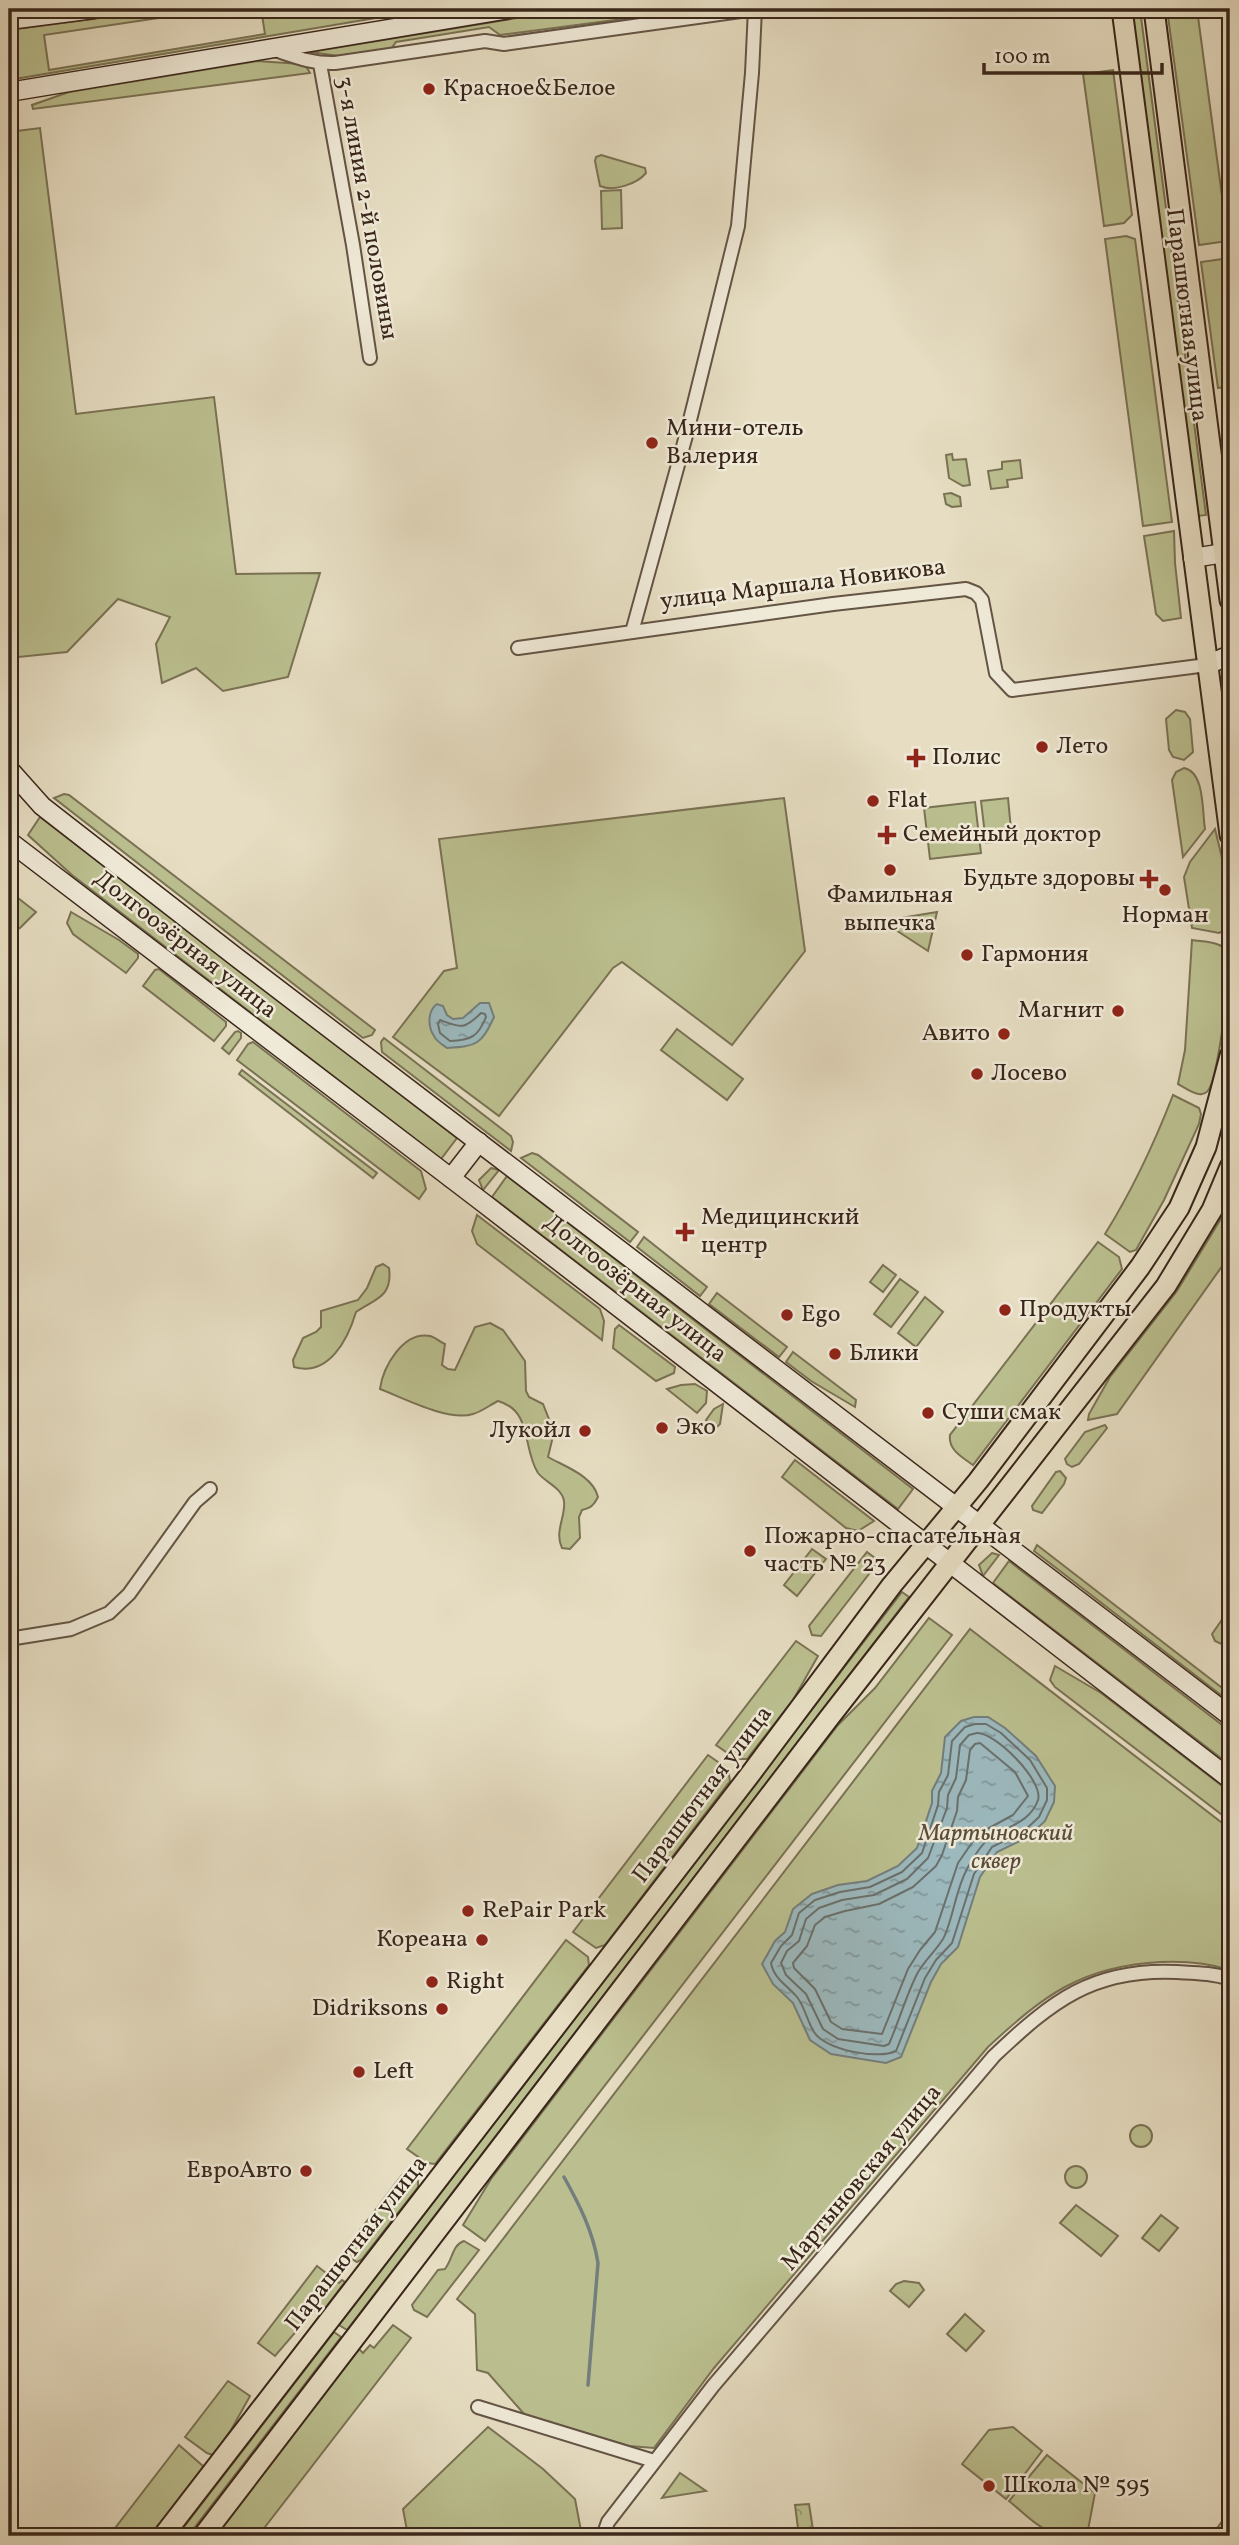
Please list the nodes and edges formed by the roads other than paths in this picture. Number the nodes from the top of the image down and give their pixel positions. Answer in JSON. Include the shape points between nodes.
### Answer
{"nodes":[{"id":1,"x":94,"y":9,"type":"edge"},
{"id":2,"x":510,"y":9,"type":"edge"},
{"id":3,"x":755,"y":9,"type":"edge"},
{"id":4,"x":1122,"y":9,"type":"edge"},
{"id":5,"x":1154,"y":9,"type":"edge"},
{"id":6,"x":9,"y":20,"type":"edge"},
{"id":7,"x":272,"y":48,"type":"junction"},
{"id":8,"x":320,"y":64,"type":"junction"},
{"id":9,"x":9,"y":92,"type":"edge"},
{"id":10,"x":370,"y":358,"type":"dead end"},
{"id":11,"x":1227,"y":553,"type":"edge"},
{"id":12,"x":1193,"y":558,"type":"junction"},
{"id":13,"x":1230,"y":600,"type":"edge"},
{"id":14,"x":632,"y":632,"type":"junction"},
{"id":15,"x":519,"y":649,"type":"dead end"},
{"id":16,"x":1230,"y":655,"type":"edge"},
{"id":17,"x":1207,"y":665,"type":"junction"},
{"id":18,"x":12,"y":779,"type":"edge"},
{"id":19,"x":1230,"y":835,"type":"edge"},
{"id":20,"x":9,"y":841,"type":"edge"},
{"id":21,"x":1230,"y":1056,"type":"edge"},
{"id":22,"x":479,"y":1142,"type":"junction"},
{"id":23,"x":1230,"y":1167,"type":"edge"},
{"id":24,"x":451,"y":1178,"type":"junction"},
{"id":25,"x":210,"y":1489,"type":"dead end"},
{"id":26,"x":957,"y":1506,"type":"junction"},
{"id":27,"x":980,"y":1524,"type":"junction"},
{"id":28,"x":925,"y":1544,"type":"junction"},
{"id":29,"x":950,"y":1564,"type":"junction"},
{"id":30,"x":9,"y":1639,"type":"edge"},
{"id":31,"x":1230,"y":1716,"type":"edge"},
{"id":32,"x":1230,"y":1779,"type":"edge"},
{"id":33,"x":1230,"y":1979,"type":"edge"},
{"id":34,"x":478,"y":2407,"type":"dead end"},
{"id":35,"x":654,"y":2461,"type":"junction"},
{"id":36,"x":163,"y":2536,"type":"edge"},
{"id":37,"x":203,"y":2536,"type":"edge"},
{"id":38,"x":603,"y":2536,"type":"edge"}],
"edges":[{"from":1,"to":6,"type":"main road"},
{"from":2,"to":7,"type":"main road"},
{"from":3,"to":8,"type":"street"},
{"from":3,"to":14,"type":"street","via":[[738,226]]},
{"from":4,"to":12,"type":"main road","name":"Парашютная улица"},
{"from":5,"to":11,"type":"main road","name":"Парашютная улица"},
{"from":7,"to":8,"type":"street"},
{"from":7,"to":9,"type":"main road"},
{"from":8,"to":10,"type":"street","name":"3-я линия 2-й половины"},
{"from":11,"to":12,"type":"main road"},
{"from":11,"to":13,"type":"main road","name":"Парашютная улица"},
{"from":12,"to":17,"type":"main road","name":"Парашютная улица"},
{"from":14,"to":15,"type":"street","name":"улица Маршала Новикова"},
{"from":14,"to":17,"type":"street","name":"улица Маршала Новикова","via":[[966,589],[982,600],[996,673],[1012,690]]},
{"from":16,"to":17,"type":"main road","name":"улица Маршала Новикова"},
{"from":17,"to":19,"type":"main road","name":"Парашютная улица"},
{"from":18,"to":22,"type":"main road","name":"Долгоозёрная улица"},
{"from":20,"to":24,"type":"main road","name":"Долгоозёрная улица"},
{"from":21,"to":26,"type":"main road","name":"Парашютная улица","via":[[1206,1147],[1179,1208],[1140,1267]]},
{"from":22,"to":24,"type":"main road"},
{"from":22,"to":26,"type":"main road","name":"Долгоозёрная улица"},
{"from":23,"to":27,"type":"main road","via":[[1212,1210],[1166,1286]]},
{"from":24,"to":28,"type":"main road","name":"Долгоозёрная улица"},
{"from":25,"to":30,"type":"street","via":[[195,1502],[129,1594],[108,1613],[71,1629]]},
{"from":26,"to":27,"type":"main road","name":"Долгоозёрная улица"},
{"from":26,"to":28,"type":"main road","name":"Парашютная улица"},
{"from":27,"to":29,"type":"main road"},
{"from":27,"to":31,"type":"main road","name":"Долгоозёрная улица"},
{"from":28,"to":29,"type":"main road","name":"Долгоозёрная улица"},
{"from":28,"to":36,"type":"main road","name":"Парашютная улица"},
{"from":29,"to":32,"type":"main road","name":"Долгоозёрная улица"},
{"from":29,"to":37,"type":"main road"},
{"from":33,"to":35,"type":"street","name":"Мартыновская улица","via":[[1167,1971],[1121,1974],[1062,1998],[1025,2027],[994,2056],[839,2236]]},
{"from":34,"to":35,"type":"street"},
{"from":35,"to":38,"type":"street","name":"Мартыновская улица","via":[[608,2522]]}]}
